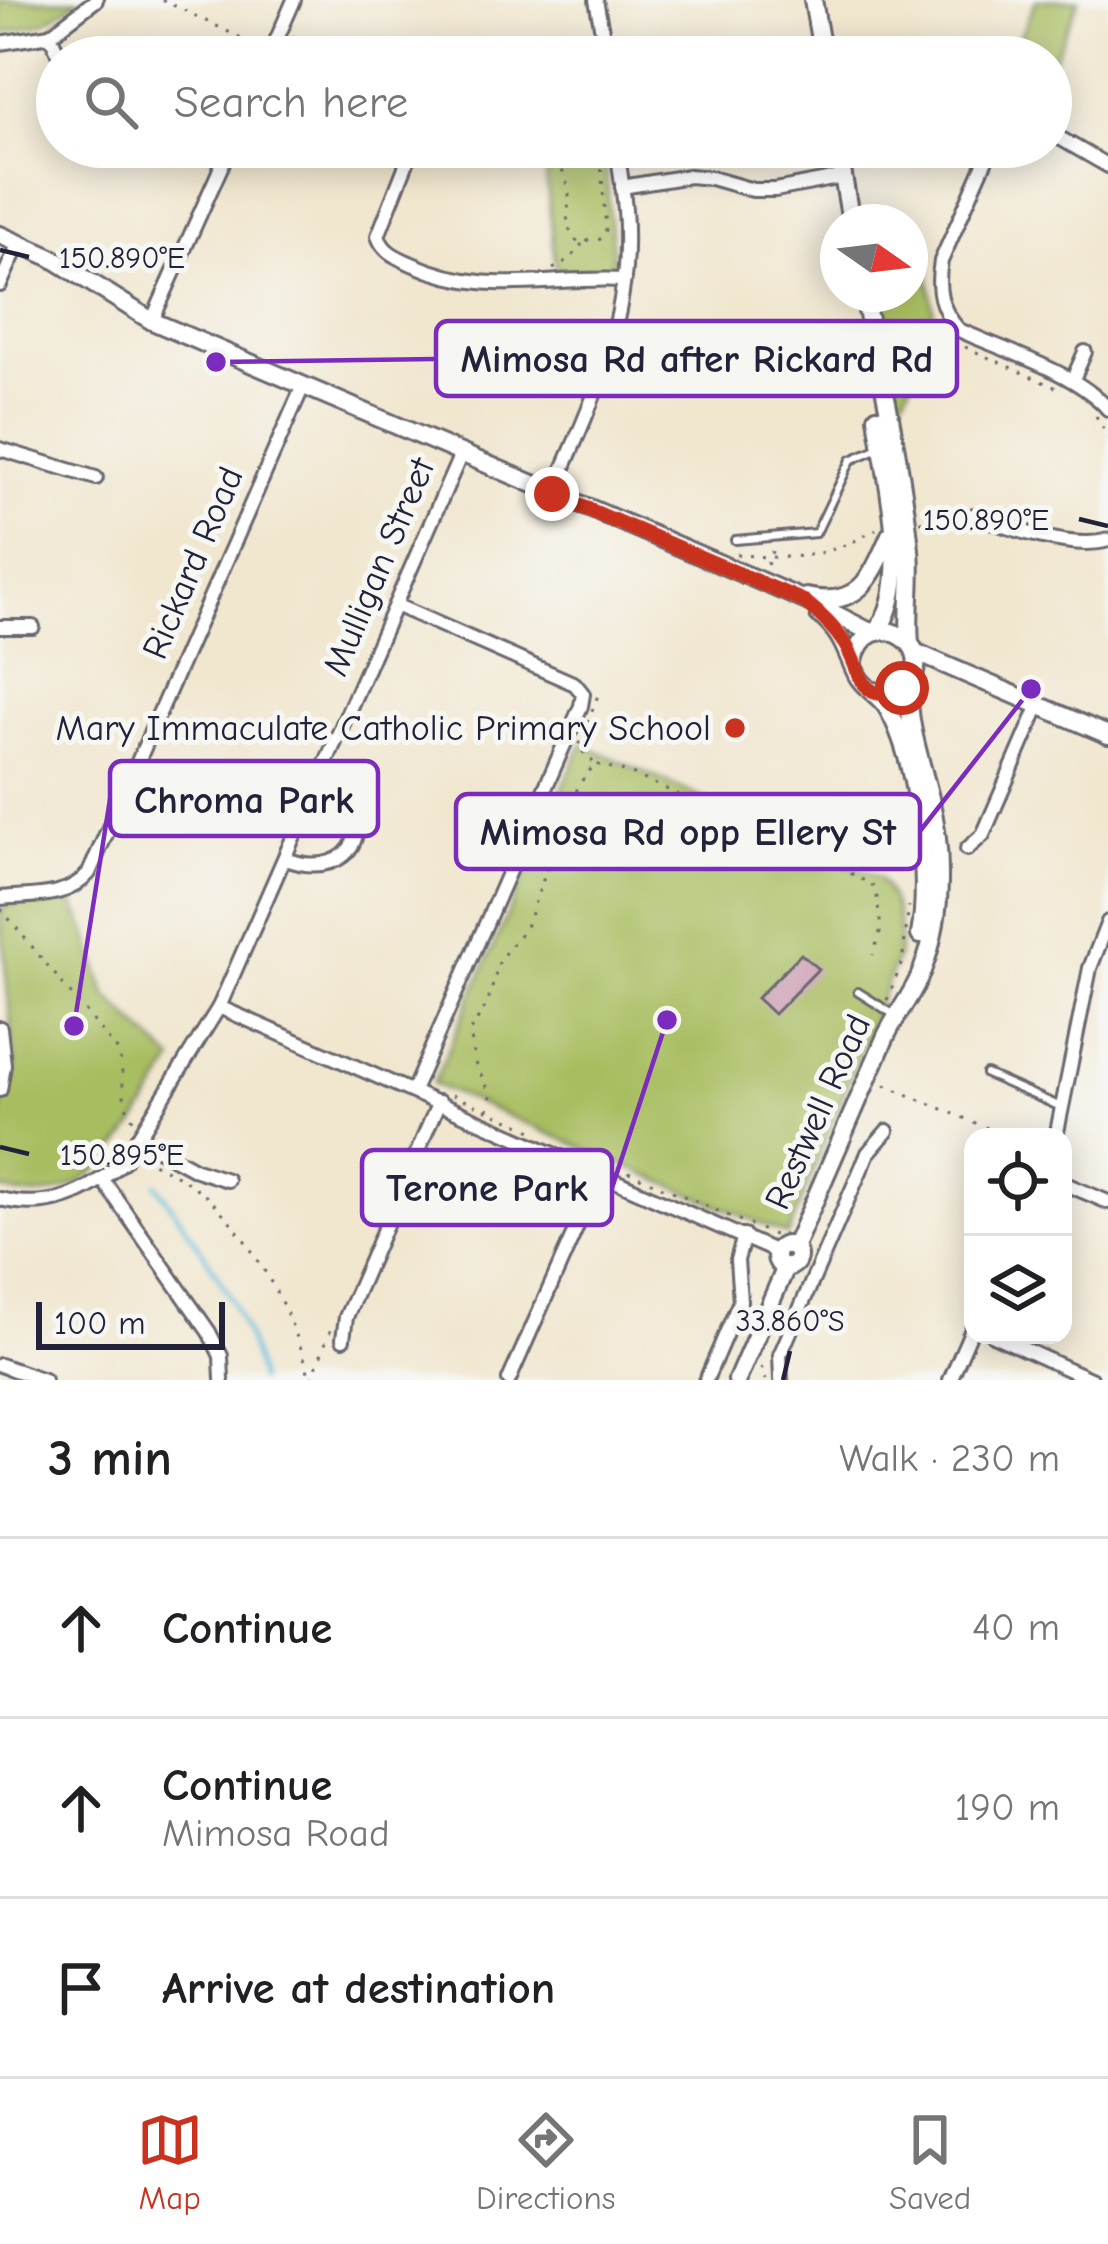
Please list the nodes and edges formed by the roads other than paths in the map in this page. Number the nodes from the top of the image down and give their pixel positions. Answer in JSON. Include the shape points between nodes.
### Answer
{"nodes":[{"id":1,"x":96,"y":0,"type":"edge"},
{"id":2,"x":294,"y":0,"type":"edge"},
{"id":3,"x":596,"y":0,"type":"edge"},
{"id":4,"x":813,"y":0,"type":"edge"},
{"id":5,"x":50,"y":34,"type":"joint"},
{"id":6,"x":40,"y":36,"type":"edge"},
{"id":7,"x":279,"y":36,"type":"edge"},
{"id":8,"x":603,"y":36,"type":"edge"},
{"id":9,"x":819,"y":36,"type":"edge"},
{"id":10,"x":36,"y":37,"type":"edge"},
{"id":11,"x":0,"y":44,"type":"edge"},
{"id":12,"x":1072,"y":145,"type":"edge"},
{"id":13,"x":1108,"y":166,"type":"edge"},
{"id":14,"x":221,"y":168,"type":"edge"},
{"id":15,"x":404,"y":168,"type":"edge"},
{"id":16,"x":620,"y":168,"type":"edge"},
{"id":17,"x":842,"y":168,"type":"edge"},
{"id":18,"x":982,"y":168,"type":"edge"},
{"id":19,"x":843,"y":177,"type":"junction"},
{"id":20,"x":622,"y":187,"type":"junction"},
{"id":21,"x":847,"y":204,"type":"edge"},
{"id":22,"x":0,"y":235,"type":"edge"},
{"id":23,"x":19,"y":243,"type":"junction"},
{"id":24,"x":624,"y":280,"type":"junction"},
{"id":25,"x":0,"y":285,"type":"edge"},
{"id":26,"x":866,"y":312,"type":"edge"},
{"id":27,"x":152,"y":321,"type":"junction"},
{"id":28,"x":611,"y":350,"type":"junction"},
{"id":29,"x":1085,"y":352,"type":"dead end"},
{"id":30,"x":712,"y":364,"type":"dead end"},
{"id":31,"x":303,"y":386,"type":"junction"},
{"id":32,"x":1070,"y":386,"type":"junction"},
{"id":33,"x":1108,"y":409,"type":"edge"},
{"id":34,"x":887,"y":447,"type":"junction"},
{"id":35,"x":0,"y":449,"type":"edge"},
{"id":36,"x":461,"y":454,"type":"junction"},
{"id":37,"x":96,"y":478,"type":"dead end"},
{"id":38,"x":552,"y":494,"type":"junction"},
{"id":39,"x":974,"y":515,"type":"road end"},
{"id":40,"x":888,"y":529,"type":"junction"},
{"id":41,"x":735,"y":540,"type":"dead end"},
{"id":42,"x":1108,"y":540,"type":"edge"},
{"id":43,"x":782,"y":592,"type":"junction"},
{"id":44,"x":805,"y":602,"type":"junction"},
{"id":45,"x":394,"y":604,"type":"junction"},
{"id":46,"x":0,"y":627,"type":"edge"},
{"id":47,"x":32,"y":627,"type":"dead end"},
{"id":48,"x":874,"y":633,"type":"junction"},
{"id":49,"x":912,"y":647,"type":"junction"},
{"id":50,"x":854,"y":660,"type":"junction"},
{"id":51,"x":969,"y":673,"type":"junction"},
{"id":52,"x":913,"y":676,"type":"junction"},
{"id":53,"x":874,"y":691,"type":"junction"},
{"id":54,"x":1039,"y":705,"type":"junction"},
{"id":55,"x":1108,"y":735,"type":"edge"},
{"id":56,"x":320,"y":781,"type":"junction"},
{"id":57,"x":967,"y":849,"type":"dead end"},
{"id":58,"x":286,"y":859,"type":"junction"},
{"id":59,"x":0,"y":898,"type":"edge"},
{"id":60,"x":1108,"y":922,"type":"edge"},
{"id":61,"x":858,"y":992,"type":"dead end"},
{"id":62,"x":219,"y":1007,"type":"junction"},
{"id":63,"x":894,"y":1008,"type":"junction"},
{"id":64,"x":0,"y":1028,"type":"edge"},
{"id":65,"x":986,"y":1074,"type":"dead end"},
{"id":66,"x":0,"y":1090,"type":"edge"},
{"id":67,"x":413,"y":1090,"type":"junction"},
{"id":68,"x":439,"y":1102,"type":"junction"},
{"id":69,"x":1064,"y":1108,"type":"junction"},
{"id":70,"x":1058,"y":1128,"type":"edge"},
{"id":71,"x":137,"y":1131,"type":"junction"},
{"id":72,"x":887,"y":1131,"type":"dead end"},
{"id":73,"x":601,"y":1172,"type":"junction"},
{"id":74,"x":103,"y":1180,"type":"junction"},
{"id":75,"x":227,"y":1180,"type":"dead end"},
{"id":76,"x":1072,"y":1187,"type":"edge"},
{"id":77,"x":0,"y":1199,"type":"edge"},
{"id":78,"x":1108,"y":1202,"type":"edge"},
{"id":79,"x":744,"y":1236,"type":"junction"},
{"id":80,"x":786,"y":1256,"type":"junction"},
{"id":81,"x":344,"y":1339,"type":"dead end"},
{"id":82,"x":966,"y":1344,"type":"edge"},
{"id":83,"x":1013,"y":1344,"type":"edge"},
{"id":84,"x":0,"y":1365,"type":"edge"},
{"id":85,"x":44,"y":1380,"type":"edge"},
{"id":86,"x":222,"y":1380,"type":"edge"},
{"id":87,"x":509,"y":1380,"type":"edge"},
{"id":88,"x":706,"y":1380,"type":"edge"},
{"id":89,"x":737,"y":1380,"type":"edge"},
{"id":90,"x":781,"y":1380,"type":"edge"},
{"id":91,"x":950,"y":1380,"type":"edge"},
{"id":92,"x":1093,"y":1380,"type":"edge"}],
"edges":[{"from":1,"to":5,"type":"street"},
{"from":2,"to":7,"type":"street"},
{"from":3,"to":8,"type":"street"},
{"from":4,"to":9,"type":"main road"},
{"from":5,"to":6,"type":"street"},
{"from":10,"to":11,"type":"street"},
{"from":12,"to":13,"type":"street"},
{"from":14,"to":27,"type":"street"},
{"from":15,"to":24,"type":"street","via":[[378,236],[392,255],[483,285]]},
{"from":16,"to":20,"type":"street"},
{"from":17,"to":19,"type":"main road"},
{"from":18,"to":32,"type":"street","via":[[941,261],[945,314],[958,330]]},
{"from":19,"to":20,"type":"street","via":[[776,190],[689,176]]},
{"from":19,"to":21,"type":"main road"},
{"from":20,"to":24,"type":"street"},
{"from":22,"to":23,"type":"main road"},
{"from":23,"to":25,"type":"street"},
{"from":23,"to":27,"type":"main road"},
{"from":24,"to":28,"type":"street"},
{"from":26,"to":34,"type":"main road"},
{"from":27,"to":31,"type":"main road"},
{"from":28,"to":30,"type":"street","via":[[683,367]]},
{"from":28,"to":38,"type":"street"},
{"from":29,"to":32,"type":"street"},
{"from":31,"to":36,"type":"main road"},
{"from":31,"to":59,"type":"street","name":"Rickard Road","via":[[89,873],[59,893]]},
{"from":32,"to":33,"type":"street","via":[[1091,390]]},
{"from":34,"to":40,"type":"main road"},
{"from":34,"to":41,"type":"lane","via":[[851,460],[816,533]]},
{"from":34,"to":49,"type":"main road","via":[[910,549]]},
{"from":35,"to":37,"type":"street"},
{"from":36,"to":38,"type":"main road"},
{"from":36,"to":45,"type":"street","name":"Mulligan Street"},
{"from":38,"to":43,"type":"main road"},
{"from":39,"to":42,"type":"street","via":[[1058,539]]},
{"from":40,"to":43,"type":"main road","via":[[859,590],[816,599]]},
{"from":40,"to":48,"type":"main road","via":[[894,598]]},
{"from":43,"to":44,"type":"main road"},
{"from":44,"to":48,"type":"main road"},
{"from":44,"to":50,"type":"main road"},
{"from":45,"to":56,"type":"street","name":"Mulligan Street"},
{"from":45,"to":67,"type":"street","via":[[583,694]]},
{"from":46,"to":47,"type":"street"},
{"from":48,"to":49,"type":"main road","via":[[895,632]]},
{"from":48,"to":50,"type":"main road"},
{"from":49,"to":51,"type":"main road"},
{"from":49,"to":52,"type":"main road"},
{"from":50,"to":53,"type":"main road","via":[[859,679]]},
{"from":51,"to":52,"type":"main road"},
{"from":51,"to":54,"type":"main road"},
{"from":52,"to":53,"type":"main road","via":[[893,692]]},
{"from":52,"to":63,"type":"main road","name":"Restwell Road","via":[[908,704],[936,830],[938,881],[927,954],[915,987]]},
{"from":53,"to":63,"type":"main road","name":"Restwell Road","via":[[898,736],[924,854],[924,915]]},
{"from":54,"to":55,"type":"main road"},
{"from":54,"to":57,"type":"street","via":[[983,835]]},
{"from":56,"to":58,"type":"street","name":"Mulligan Street"},
{"from":56,"to":58,"type":"street","via":[[353,807],[354,842],[332,863]]},
{"from":58,"to":62,"type":"street","name":"Mulligan Street"},
{"from":60,"to":69,"type":"street","via":[[1090,968]]},
{"from":61,"to":63,"type":"lane"},
{"from":62,"to":67,"type":"street"},
{"from":62,"to":71,"type":"street","name":"Mulligan Street"},
{"from":63,"to":80,"type":"main road","name":"Restwell Road"},
{"from":64,"to":66,"type":"street"},
{"from":65,"to":69,"type":"lane"},
{"from":67,"to":68,"type":"street"},
{"from":68,"to":73,"type":"street"},
{"from":68,"to":81,"type":"street"},
{"from":69,"to":70,"type":"street"},
{"from":71,"to":74,"type":"street","name":"Mulligan Street","via":[[123,1162]]},
{"from":71,"to":75,"type":"street","via":[[196,1170]]},
{"from":72,"to":90,"type":"street","via":[[868,1153],[780,1355]]},
{"from":73,"to":79,"type":"street"},
{"from":73,"to":87,"type":"street"},
{"from":74,"to":77,"type":"street","via":[[40,1204]]},
{"from":74,"to":86,"type":"street","via":[[209,1332]]},
{"from":76,"to":78,"type":"street"},
{"from":79,"to":80,"type":"street"},
{"from":79,"to":88,"type":"street","via":[[740,1301]]},
{"from":80,"to":89,"type":"main road","name":"Restwell Road"},
{"from":82,"to":91,"type":"street"},
{"from":83,"to":92,"type":"street"},
{"from":84,"to":85,"type":"street"}]}
